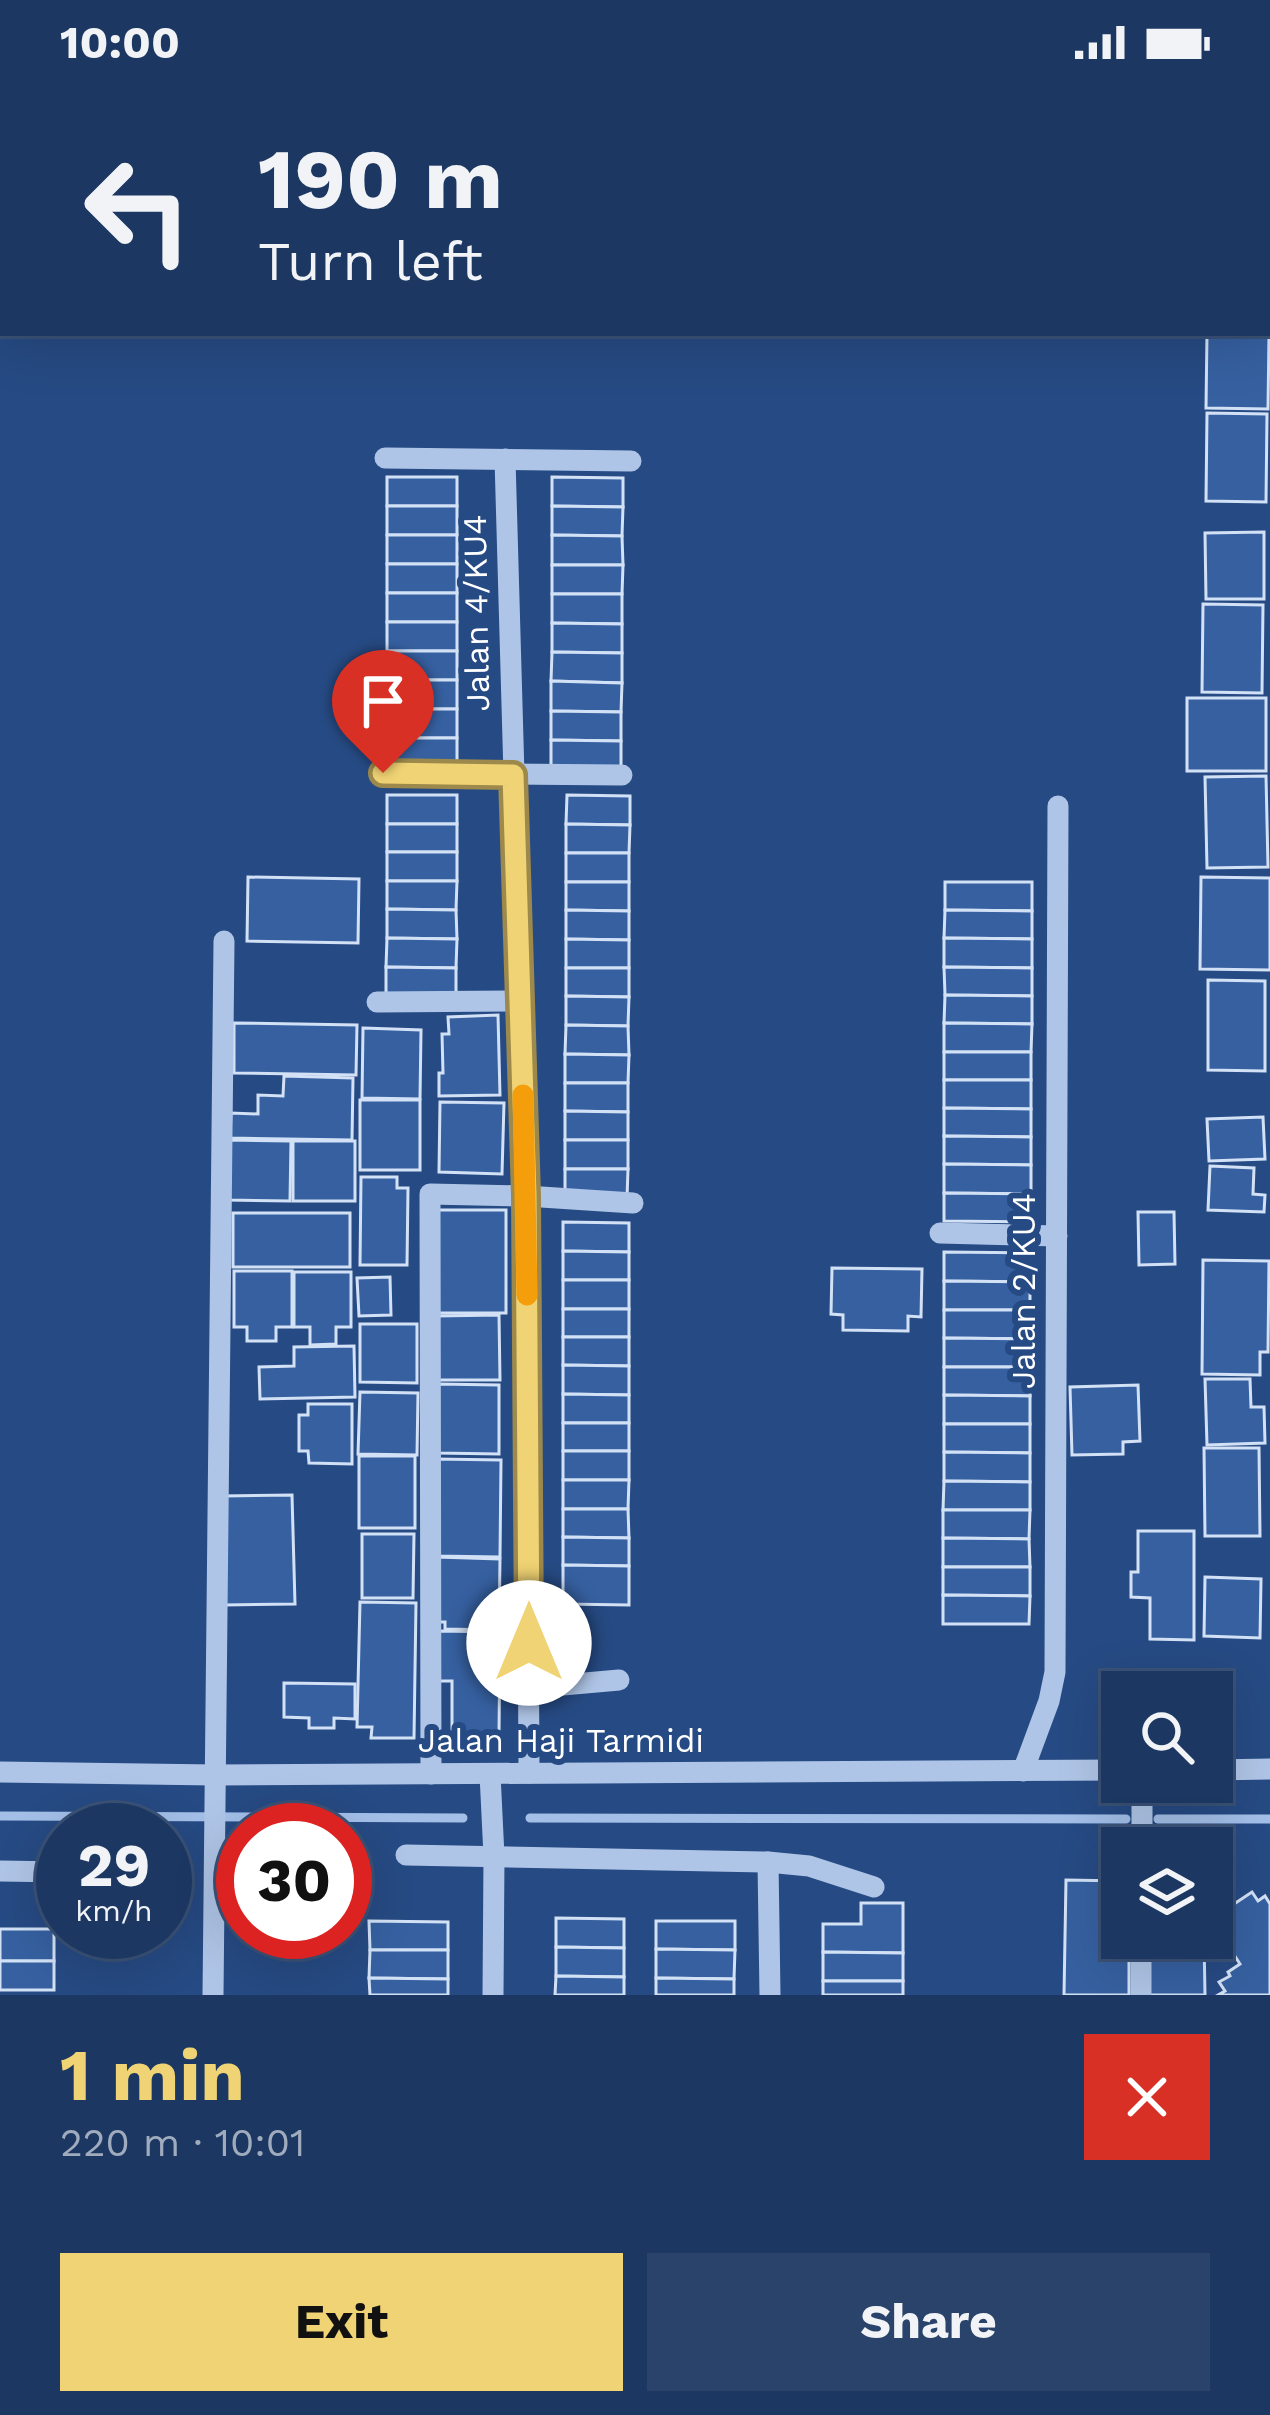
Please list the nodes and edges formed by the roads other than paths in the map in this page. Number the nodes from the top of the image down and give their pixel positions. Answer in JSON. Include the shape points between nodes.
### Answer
{"nodes":[{"id":1,"x":386,"y":458,"type":"dead end"},
{"id":2,"x":505,"y":459,"type":"junction"},
{"id":3,"x":631,"y":461,"type":"dead end"},
{"id":4,"x":383,"y":773,"type":"dead end"},
{"id":5,"x":513,"y":775,"type":"junction"},
{"id":6,"x":622,"y":775,"type":"dead end"},
{"id":7,"x":1058,"y":806,"type":"dead end"},
{"id":8,"x":224,"y":941,"type":"dead end"},
{"id":9,"x":520,"y":1001,"type":"junction"},
{"id":10,"x":377,"y":1002,"type":"dead end"},
{"id":11,"x":526,"y":1196,"type":"junction"},
{"id":12,"x":633,"y":1203,"type":"dead end"},
{"id":13,"x":940,"y":1234,"type":"dead end"},
{"id":14,"x":1057,"y":1236,"type":"junction"},
{"id":15,"x":620,"y":1680,"type":"dead end"},
{"id":16,"x":529,"y":1688,"type":"junction"},
{"id":17,"x":1270,"y":1769,"type":"edge"},
{"id":18,"x":1101,"y":1770,"type":"edge"},
{"id":19,"x":1233,"y":1770,"type":"edge"},
{"id":20,"x":1023,"y":1771,"type":"junction"},
{"id":21,"x":0,"y":1772,"type":"edge"},
{"id":22,"x":529,"y":1773,"type":"junction"},
{"id":23,"x":431,"y":1774,"type":"junction"},
{"id":24,"x":490,"y":1774,"type":"junction"},
{"id":25,"x":215,"y":1775,"type":"junction"},
{"id":26,"x":406,"y":1855,"type":"dead end"},
{"id":27,"x":494,"y":1856,"type":"junction"},
{"id":28,"x":768,"y":1862,"type":"junction"},
{"id":29,"x":0,"y":1871,"type":"edge"},
{"id":30,"x":36,"y":1872,"type":"edge"},
{"id":31,"x":874,"y":1887,"type":"dead end"},
{"id":32,"x":1141,"y":1959,"type":"edge"},
{"id":33,"x":213,"y":1995,"type":"edge"},
{"id":34,"x":493,"y":1995,"type":"edge"},
{"id":35,"x":770,"y":1995,"type":"edge"},
{"id":36,"x":1141,"y":1995,"type":"edge"}],
"edges":[{"from":1,"to":2,"type":"street"},
{"from":2,"to":3,"type":"street"},
{"from":2,"to":5,"type":"street","name":"Jalan 4/KU4"},
{"from":4,"to":5,"type":"street"},
{"from":5,"to":6,"type":"street"},
{"from":5,"to":9,"type":"street","name":"Jalan 4/KU4"},
{"from":7,"to":14,"type":"street","name":"Jalan 2/KU4"},
{"from":8,"to":25,"type":"street"},
{"from":9,"to":10,"type":"street"},
{"from":9,"to":11,"type":"street","name":"Jalan 4/KU4"},
{"from":11,"to":12,"type":"street"},
{"from":11,"to":16,"type":"street","name":"Jalan 4/KU4"},
{"from":11,"to":23,"type":"street","via":[[430,1194]]},
{"from":13,"to":14,"type":"street"},
{"from":14,"to":20,"type":"street","name":"Jalan 2/KU4","via":[[1055,1672]]},
{"from":15,"to":16,"type":"street"},
{"from":16,"to":22,"type":"street","name":"Jalan 4/KU4"},
{"from":17,"to":19,"type":"street"},
{"from":18,"to":20,"type":"street","name":"Jalan Haji Tarmidi"},
{"from":20,"to":22,"type":"street","name":"Jalan Haji Tarmidi"},
{"from":21,"to":25,"type":"street","name":"Jalan Haji Tarmidi"},
{"from":22,"to":24,"type":"street","name":"Jalan Haji Tarmidi"},
{"from":23,"to":24,"type":"street","name":"Jalan Haji Tarmidi"},
{"from":23,"to":25,"type":"street","name":"Jalan Haji Tarmidi"},
{"from":24,"to":27,"type":"street"},
{"from":25,"to":33,"type":"street"},
{"from":26,"to":27,"type":"street"},
{"from":27,"to":28,"type":"street"},
{"from":27,"to":34,"type":"street"},
{"from":28,"to":31,"type":"street"},
{"from":28,"to":35,"type":"street"},
{"from":29,"to":30,"type":"street"},
{"from":32,"to":36,"type":"street"}]}
